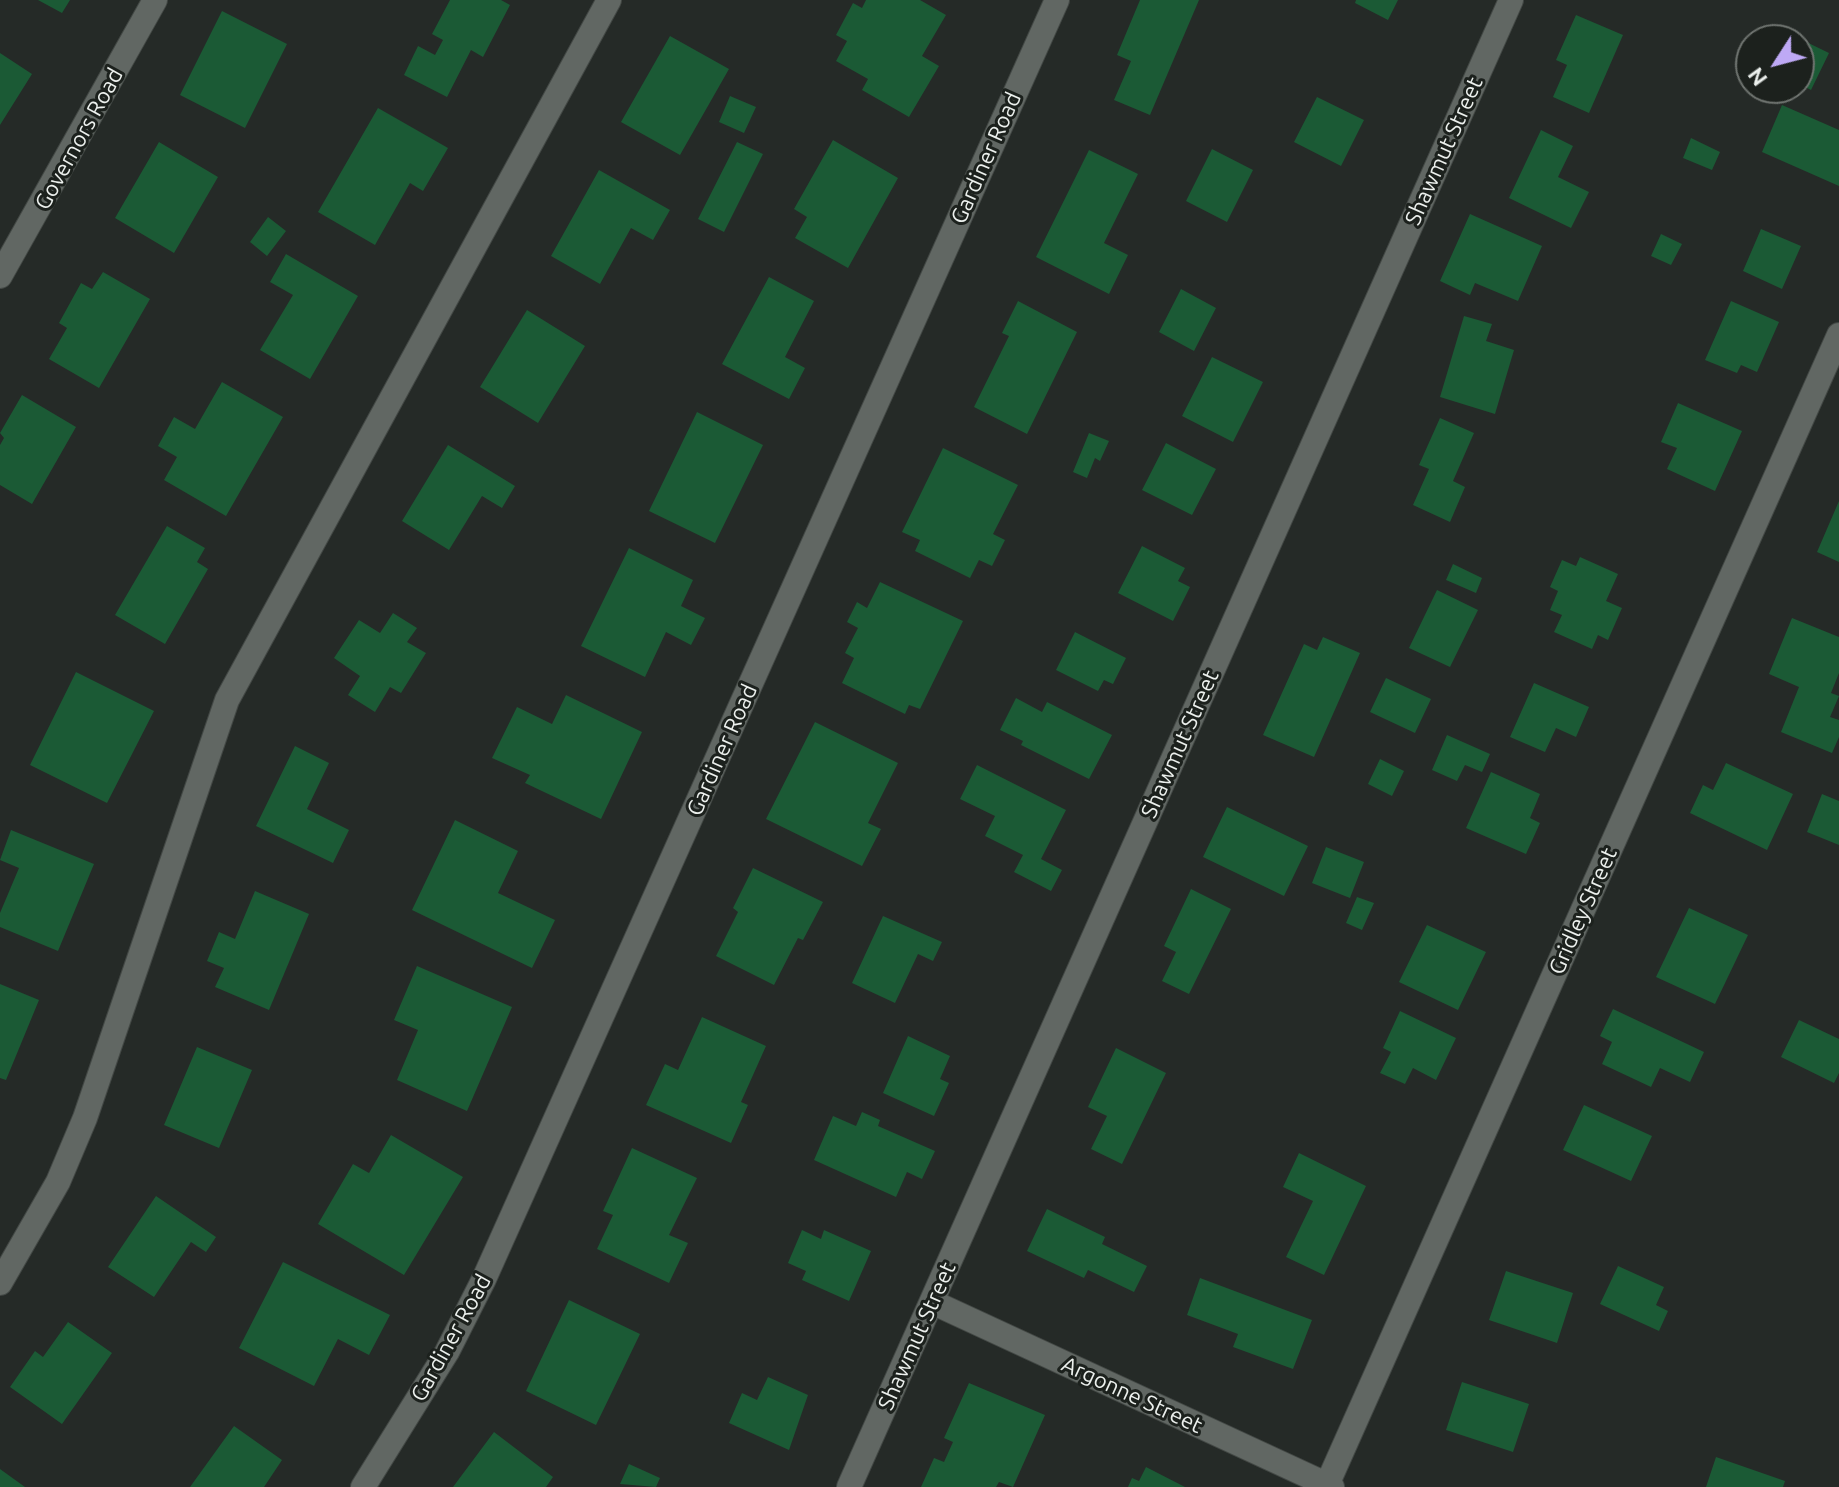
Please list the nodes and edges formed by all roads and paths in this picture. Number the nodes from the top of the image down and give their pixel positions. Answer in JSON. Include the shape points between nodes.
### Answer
{"nodes":[{"id":1,"x":155,"y":0,"type":"edge"},
{"id":2,"x":609,"y":0,"type":"edge"},
{"id":3,"x":1057,"y":0,"type":"edge"},
{"id":4,"x":1511,"y":0,"type":"edge"},
{"id":5,"x":0,"y":276,"type":"edge"},
{"id":6,"x":1839,"y":335,"type":"edge"},
{"id":7,"x":0,"y":1283,"type":"edge"},
{"id":8,"x":932,"y":1302,"type":"junction"},
{"id":9,"x":1329,"y":1486,"type":"edge"},
{"id":10,"x":363,"y":1487,"type":"edge"},
{"id":11,"x":849,"y":1487,"type":"edge"}],
"edges":[{"from":1,"to":5,"type":"street","name":"Governors Road"},
{"from":2,"to":7,"type":"street","via":[[227,700],[76,1140],[42,1213]]},
{"from":3,"to":10,"type":"street","name":"Gardiner Road","via":[[484,1279],[441,1363]]},
{"from":4,"to":8,"type":"street","name":"Shawmut Street"},
{"from":6,"to":9,"type":"street","name":"Gridley Street"},
{"from":8,"to":9,"type":"street","name":"Argonne Street"},
{"from":8,"to":11,"type":"street","name":"Shawmut Street"}]}
